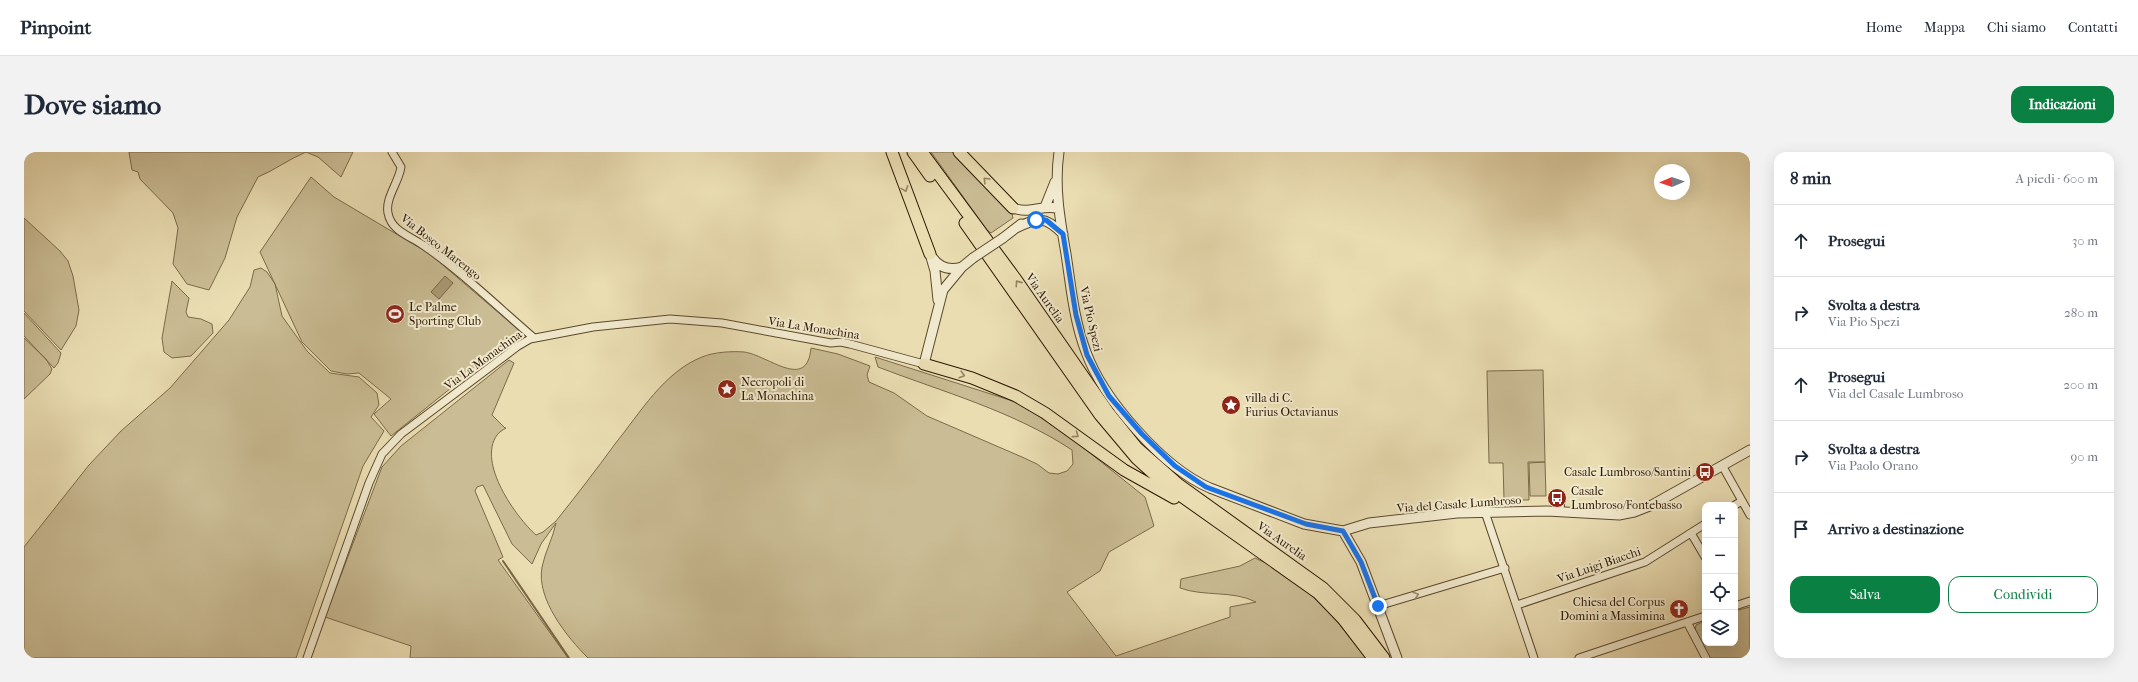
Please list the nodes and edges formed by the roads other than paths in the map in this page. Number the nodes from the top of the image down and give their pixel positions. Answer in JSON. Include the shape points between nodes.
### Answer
{"nodes":[{"id":1,"x":392,"y":152,"type":"edge"},
{"id":2,"x":892,"y":152,"type":"edge"},
{"id":3,"x":913,"y":152,"type":"edge"},
{"id":4,"x":922,"y":152,"type":"edge"},
{"id":5,"x":959,"y":152,"type":"edge"},
{"id":6,"x":1059,"y":152,"type":"edge"},
{"id":7,"x":1056,"y":177,"type":"junction"},
{"id":8,"x":1013,"y":208,"type":"junction"},
{"id":9,"x":1041,"y":208,"type":"junction"},
{"id":10,"x":1059,"y":212,"type":"junction"},
{"id":11,"x":1046,"y":220,"type":"junction"},
{"id":12,"x":1016,"y":228,"type":"junction"},
{"id":13,"x":1063,"y":234,"type":"junction"},
{"id":14,"x":930,"y":254,"type":"junction"},
{"id":15,"x":962,"y":267,"type":"junction"},
{"id":16,"x":938,"y":308,"type":"junction"},
{"id":17,"x":534,"y":338,"type":"junction"},
{"id":18,"x":924,"y":364,"type":"junction"},
{"id":19,"x":1750,"y":450,"type":"edge"},
{"id":20,"x":1171,"y":463,"type":"joint"},
{"id":21,"x":1722,"y":467,"type":"junction"},
{"id":22,"x":1561,"y":498,"type":"dead end"},
{"id":23,"x":1742,"y":501,"type":"junction"},
{"id":24,"x":1738,"y":503,"type":"edge"},
{"id":25,"x":1560,"y":511,"type":"junction"},
{"id":26,"x":1485,"y":512,"type":"junction"},
{"id":27,"x":1750,"y":515,"type":"edge"},
{"id":28,"x":1209,"y":516,"type":"junction"},
{"id":29,"x":1702,"y":526,"type":"edge"},
{"id":30,"x":1343,"y":531,"type":"junction"},
{"id":31,"x":1691,"y":533,"type":"junction"},
{"id":32,"x":1702,"y":552,"type":"edge"},
{"id":33,"x":1505,"y":568,"type":"junction"},
{"id":34,"x":1750,"y":602,"type":"edge"},
{"id":35,"x":1517,"y":605,"type":"junction"},
{"id":36,"x":1738,"y":605,"type":"edge"},
{"id":37,"x":1378,"y":606,"type":"junction"},
{"id":38,"x":1702,"y":617,"type":"edge"},
{"id":39,"x":1687,"y":622,"type":"junction"},
{"id":40,"x":308,"y":658,"type":"edge"},
{"id":41,"x":1373,"y":658,"type":"edge"},
{"id":42,"x":1384,"y":658,"type":"edge"},
{"id":43,"x":1397,"y":658,"type":"edge"},
{"id":44,"x":1534,"y":658,"type":"edge"},
{"id":45,"x":1579,"y":658,"type":"edge"},
{"id":46,"x":1706,"y":658,"type":"edge"}],
"edges":[{"from":1,"to":17,"type":"street","name":"Via Bosco Marengo","via":[[401,167],[388,205],[388,215],[394,226],[433,252]]},
{"from":2,"to":14,"type":"highway","one_way":true},
{"from":3,"to":28,"type":"highway","name":"Via Aurelia","via":[[1116,436],[1151,473]]},
{"from":42,"to":4,"type":"highway","name":"Via Aurelia","one_way":true,"via":[[1355,620],[1323,588],[1178,484],[1137,448],[1108,412],[1015,278]]},
{"from":8,"to":5,"type":"highway","one_way":true},
{"from":6,"to":7,"type":"street","name":"Via Pio Spezi"},
{"from":7,"to":9,"type":"street"},
{"from":7,"to":10,"type":"street","name":"Via Pio Spezi"},
{"from":8,"to":9,"type":"street","via":[[1026,211]]},
{"from":8,"to":12,"type":"street","via":[[1018,216]]},
{"from":9,"to":10,"type":"street"},
{"from":9,"to":12,"type":"street"},
{"from":10,"to":11,"type":"street"},
{"from":10,"to":13,"type":"street","name":"Via Pio Spezi"},
{"from":11,"to":12,"type":"street","via":[[1034,220]]},
{"from":11,"to":13,"type":"street"},
{"from":12,"to":15,"type":"street","bridge":true},
{"from":13,"to":20,"type":"street","name":"Via Pio Spezi","via":[[1076,315],[1090,361],[1115,403]]},
{"from":14,"to":15,"type":"street","via":[[943,267]]},
{"from":14,"to":16,"type":"street","via":[[935,271]]},
{"from":15,"to":16,"type":"street","via":[[945,287]]},
{"from":16,"to":18,"type":"street"},
{"from":17,"to":18,"type":"street","name":"Via La Monachina","via":[[630,322],[693,320],[722,323],[831,344],[850,344]]},
{"from":17,"to":40,"type":"street","name":"Via La Monachina","via":[[518,346],[401,434],[382,454],[368,483]]},
{"from":18,"to":28,"type":"highway","one_way":true,"via":[[972,378],[1016,396],[1045,413],[1124,470]]},
{"from":19,"to":21,"type":"street","name":"Via del Casale Lumbroso"},
{"from":20,"to":30,"type":"street","name":"Via del Casale Lumbroso","via":[[1197,482],[1231,497],[1306,524]]},
{"from":21,"to":23,"type":"street"},
{"from":21,"to":25,"type":"street","name":"Via del Casale Lumbroso","via":[[1652,506],[1636,512],[1614,515]]},
{"from":22,"to":25,"type":"street"},
{"from":23,"to":24,"type":"street"},
{"from":23,"to":27,"type":"street"},
{"from":25,"to":26,"type":"street","name":"Via del Casale Lumbroso"},
{"from":26,"to":30,"type":"street","name":"Via del Casale Lumbroso","via":[[1369,523]]},
{"from":26,"to":33,"type":"street"},
{"from":28,"to":41,"type":"highway","name":"Via Aurelia","via":[[1318,594],[1343,619]]},
{"from":29,"to":31,"type":"street","name":"Via Luigi Biacchi"},
{"from":30,"to":37,"type":"street","via":[[1361,562]]},
{"from":31,"to":32,"type":"street"},
{"from":31,"to":35,"type":"street","name":"Via Luigi Biacchi","via":[[1645,562]]},
{"from":33,"to":35,"type":"street"},
{"from":37,"to":33,"type":"street","one_way":true},
{"from":34,"to":36,"type":"street"},
{"from":35,"to":44,"type":"street"},
{"from":37,"to":43,"type":"street"},
{"from":38,"to":39,"type":"street"},
{"from":39,"to":45,"type":"street"},
{"from":39,"to":46,"type":"street"}]}
